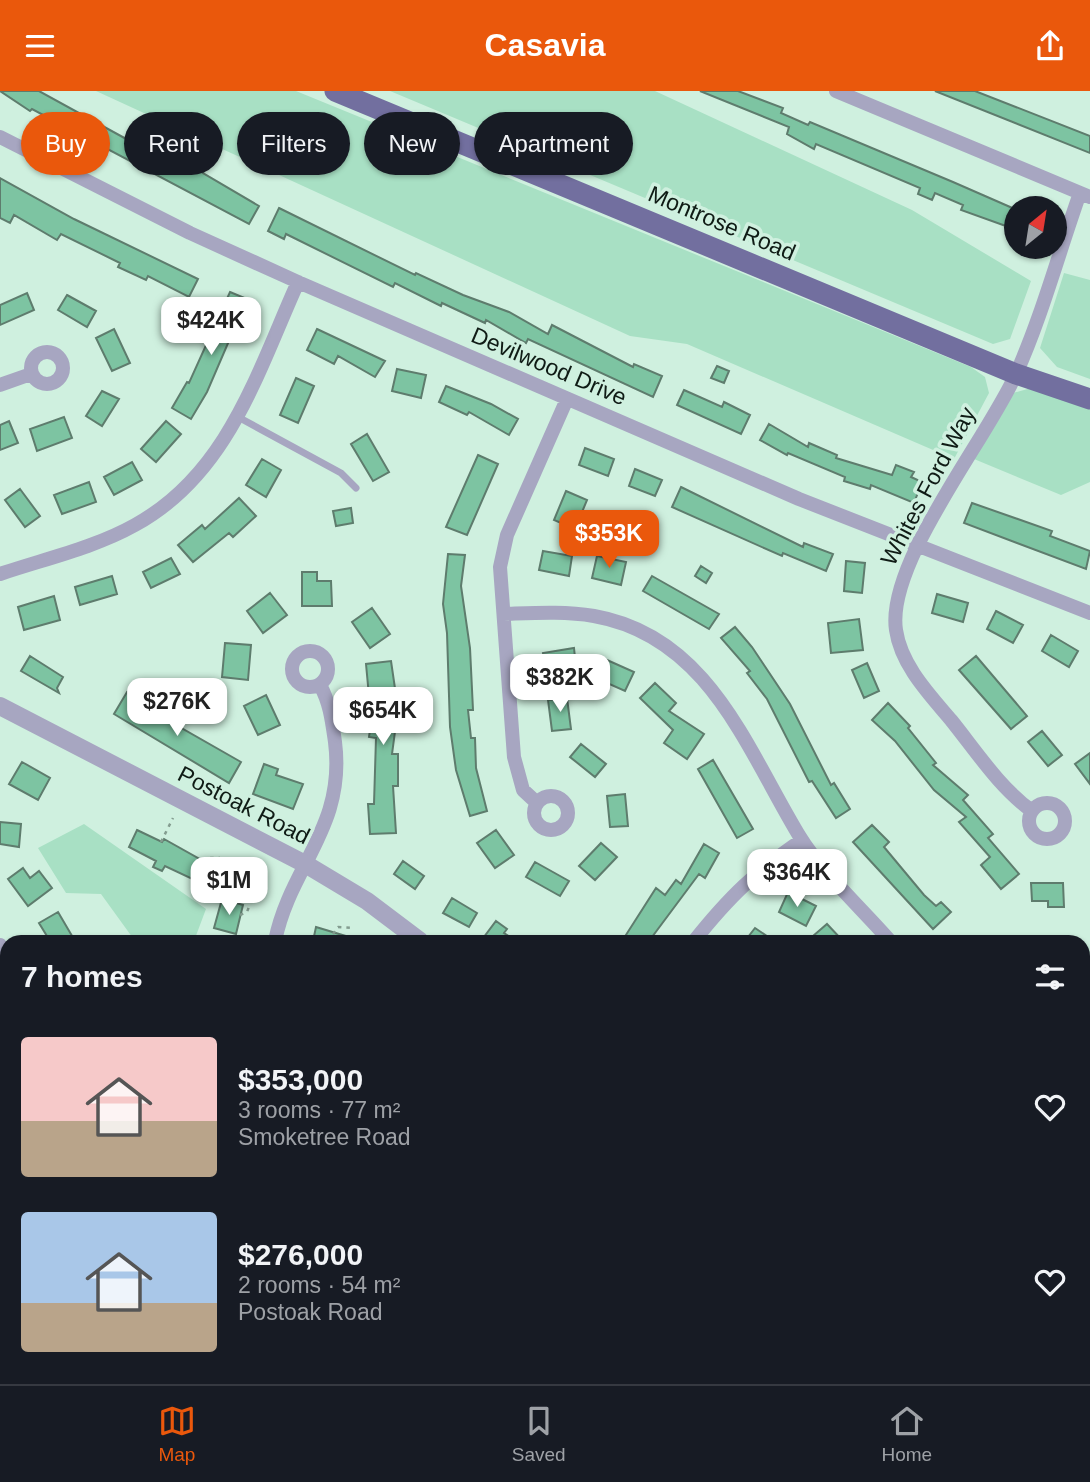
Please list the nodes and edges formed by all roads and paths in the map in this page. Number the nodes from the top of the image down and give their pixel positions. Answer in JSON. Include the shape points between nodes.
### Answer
{"nodes":[{"id":1,"x":335,"y":91,"type":"edge"},
{"id":2,"x":836,"y":91,"type":"edge"},
{"id":3,"x":0,"y":137,"type":"edge"},
{"id":4,"x":1085,"y":195,"type":"edge"},
{"id":5,"x":298,"y":282,"type":"junction"},
{"id":6,"x":31,"y":374,"type":"dead end"},
{"id":7,"x":1016,"y":374,"type":"junction"},
{"id":8,"x":0,"y":385,"type":"edge"},
{"id":9,"x":566,"y":399,"type":"junction"},
{"id":10,"x":1090,"y":399,"type":"edge"},
{"id":11,"x":238,"y":417,"type":"junction"},
{"id":12,"x":356,"y":488,"type":"dead end"},
{"id":13,"x":919,"y":545,"type":"junction"},
{"id":14,"x":0,"y":574,"type":"edge"},
{"id":15,"x":1090,"y":613,"type":"edge"},
{"id":16,"x":504,"y":614,"type":"junction"},
{"id":17,"x":320,"y":685,"type":"dead end"},
{"id":18,"x":0,"y":706,"type":"edge"},
{"id":19,"x":537,"y":803,"type":"dead end"},
{"id":20,"x":1032,"y":811,"type":"dead end"},
{"id":21,"x":173,"y":818,"type":"dead end"},
{"id":22,"x":802,"y":840,"type":"junction"},
{"id":23,"x":161,"y":842,"type":"dead end"},
{"id":24,"x":220,"y":858,"type":"dead end"},
{"id":25,"x":204,"y":863,"type":"dead end"},
{"id":26,"x":307,"y":865,"type":"junction"},
{"id":27,"x":250,"y":904,"type":"dead end"},
{"id":28,"x":240,"y":915,"type":"dead end"},
{"id":29,"x":352,"y":929,"type":"dead end"},
{"id":30,"x":333,"y":934,"type":"dead end"},
{"id":31,"x":276,"y":935,"type":"edge"},
{"id":32,"x":412,"y":935,"type":"edge"},
{"id":33,"x":699,"y":935,"type":"edge"},
{"id":34,"x":885,"y":935,"type":"edge"}],
"edges":[{"from":1,"to":7,"type":"main road","name":"Montrose Road"},
{"from":2,"to":4,"type":"street"},
{"from":3,"to":5,"type":"street","name":"Devilwood Drive"},
{"from":4,"to":7,"type":"street","name":"Whites Ford Way"},
{"from":5,"to":9,"type":"street","name":"Devilwood Drive"},
{"from":5,"to":11,"type":"street"},
{"from":6,"to":8,"type":"street"},
{"from":7,"to":10,"type":"main road","name":"Montrose Road"},
{"from":7,"to":13,"type":"street","name":"Whites Ford Way"},
{"from":9,"to":13,"type":"street","name":"Devilwood Drive"},
{"from":9,"to":16,"type":"street","via":[[504,547],[500,567]]},
{"from":11,"to":12,"type":"lane","via":[[341,473]]},
{"from":11,"to":14,"type":"street","via":[[204,471],[160,510],[107,538]]},
{"from":13,"to":15,"type":"street","name":"Devilwood Drive"},
{"from":13,"to":20,"type":"street","name":"Whites Ford Way","via":[[907,565],[895,605],[903,656],[1012,796]]},
{"from":16,"to":19,"type":"street","via":[[514,757],[523,790]]},
{"from":16,"to":22,"type":"street","via":[[596,617],[650,636],[684,659],[723,701]]},
{"from":17,"to":26,"type":"street","via":[[331,711],[337,777],[331,811]]},
{"from":18,"to":26,"type":"street","name":"Postoak Road"},
{"from":21,"to":23,"type":"path"},
{"from":22,"to":33,"type":"street","via":[[757,871]]},
{"from":22,"to":34,"type":"street"},
{"from":24,"to":25,"type":"path","via":[[208,857]]},
{"from":26,"to":31,"type":"street","via":[[282,913]]},
{"from":26,"to":32,"type":"street","name":"Postoak Road"},
{"from":27,"to":28,"type":"path"},
{"from":29,"to":30,"type":"path","via":[[338,926]]}]}
